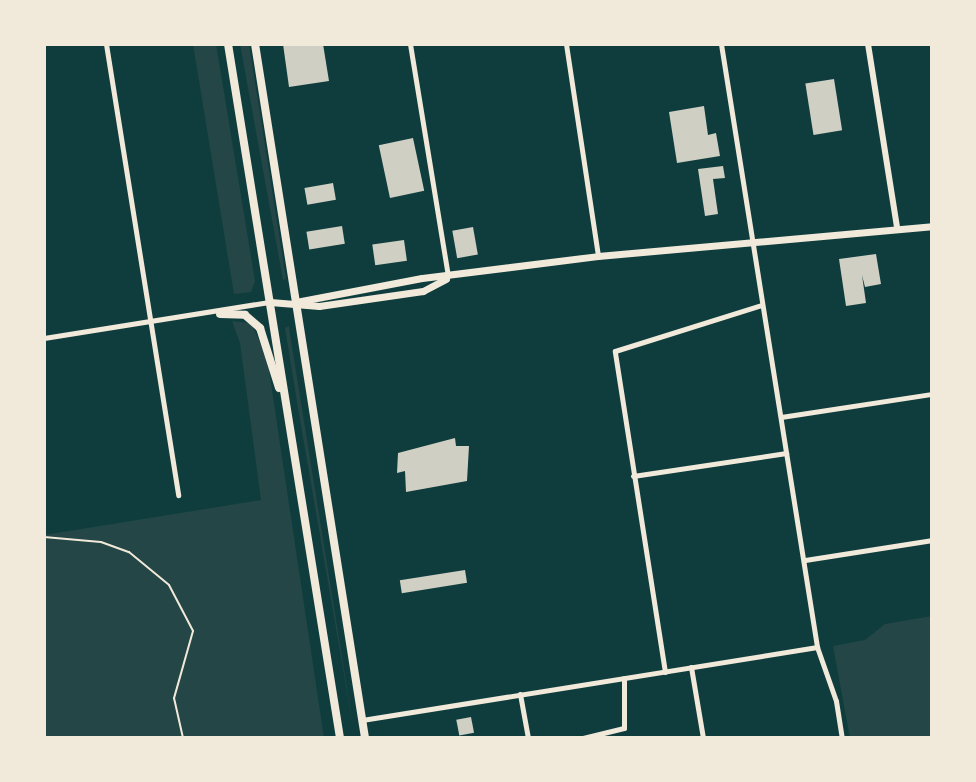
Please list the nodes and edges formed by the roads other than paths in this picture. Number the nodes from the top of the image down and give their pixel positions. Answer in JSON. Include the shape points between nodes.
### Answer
{"nodes":[{"id":1,"x":106,"y":44,"type":"edge"},
{"id":2,"x":228,"y":44,"type":"edge"},
{"id":3,"x":255,"y":44,"type":"edge"},
{"id":4,"x":410,"y":44,"type":"edge"},
{"id":5,"x":566,"y":44,"type":"edge"},
{"id":6,"x":721,"y":44,"type":"edge"},
{"id":7,"x":868,"y":44,"type":"edge"},
{"id":8,"x":932,"y":226,"type":"edge"},
{"id":9,"x":897,"y":228,"type":"junction"},
{"id":10,"x":753,"y":244,"type":"junction"},
{"id":11,"x":598,"y":256,"type":"junction"},
{"id":12,"x":448,"y":278,"type":"junction"},
{"id":13,"x":270,"y":302,"type":"junction"},
{"id":14,"x":296,"y":302,"type":"junction"},
{"id":15,"x":762,"y":305,"type":"junction"},
{"id":16,"x":220,"y":314,"type":"junction"},
{"id":17,"x":150,"y":322,"type":"junction"},
{"id":18,"x":44,"y":338,"type":"edge"},
{"id":19,"x":932,"y":394,"type":"edge"},
{"id":20,"x":781,"y":417,"type":"junction"},
{"id":21,"x":289,"y":420,"type":"junction"},
{"id":22,"x":786,"y":453,"type":"junction"},
{"id":23,"x":633,"y":476,"type":"junction"},
{"id":24,"x":178,"y":495,"type":"dead end"},
{"id":25,"x":932,"y":540,"type":"edge"},
{"id":26,"x":805,"y":560,"type":"junction"},
{"id":27,"x":817,"y":647,"type":"junction"},
{"id":28,"x":691,"y":667,"type":"junction"},
{"id":29,"x":665,"y":672,"type":"junction"},
{"id":30,"x":624,"y":678,"type":"junction"},
{"id":31,"x":520,"y":694,"type":"junction"},
{"id":32,"x":362,"y":720,"type":"junction"},
{"id":33,"x":340,"y":738,"type":"edge"},
{"id":34,"x":365,"y":738,"type":"edge"},
{"id":35,"x":528,"y":738,"type":"edge"},
{"id":36,"x":583,"y":738,"type":"edge"},
{"id":37,"x":703,"y":738,"type":"edge"},
{"id":38,"x":842,"y":738,"type":"edge"}],
"edges":[{"from":1,"to":17,"type":"street"},
{"from":2,"to":13,"type":"highway"},
{"from":3,"to":14,"type":"highway"},
{"from":4,"to":12,"type":"street"},
{"from":5,"to":11,"type":"street"},
{"from":6,"to":10,"type":"street"},
{"from":7,"to":9,"type":"street"},
{"from":8,"to":9,"type":"main road"},
{"from":9,"to":10,"type":"main road"},
{"from":10,"to":11,"type":"main road"},
{"from":10,"to":15,"type":"street"},
{"from":11,"to":12,"type":"main road"},
{"from":12,"to":14,"type":"main road"},
{"from":12,"to":14,"type":"main road","via":[[423,291],[313,307]]},
{"from":13,"to":14,"type":"main road"},
{"from":13,"to":16,"type":"street","via":[[225,308]]},
{"from":13,"to":21,"type":"highway"},
{"from":14,"to":32,"type":"highway"},
{"from":15,"to":20,"type":"street"},
{"from":15,"to":23,"type":"street","via":[[615,351]]},
{"from":16,"to":17,"type":"street"},
{"from":16,"to":21,"type":"highway","via":[[245,315],[260,328]]},
{"from":17,"to":18,"type":"street"},
{"from":17,"to":24,"type":"street"},
{"from":19,"to":20,"type":"street"},
{"from":20,"to":22,"type":"street"},
{"from":21,"to":33,"type":"highway"},
{"from":22,"to":23,"type":"street"},
{"from":22,"to":26,"type":"street"},
{"from":23,"to":29,"type":"street"},
{"from":25,"to":26,"type":"street"},
{"from":26,"to":27,"type":"street"},
{"from":27,"to":28,"type":"street"},
{"from":27,"to":38,"type":"street","via":[[836,701]]},
{"from":28,"to":29,"type":"street"},
{"from":28,"to":37,"type":"street"},
{"from":29,"to":30,"type":"street"},
{"from":30,"to":31,"type":"street"},
{"from":30,"to":36,"type":"street","via":[[624,728]]},
{"from":31,"to":32,"type":"street"},
{"from":31,"to":35,"type":"street"},
{"from":32,"to":34,"type":"highway"}]}
